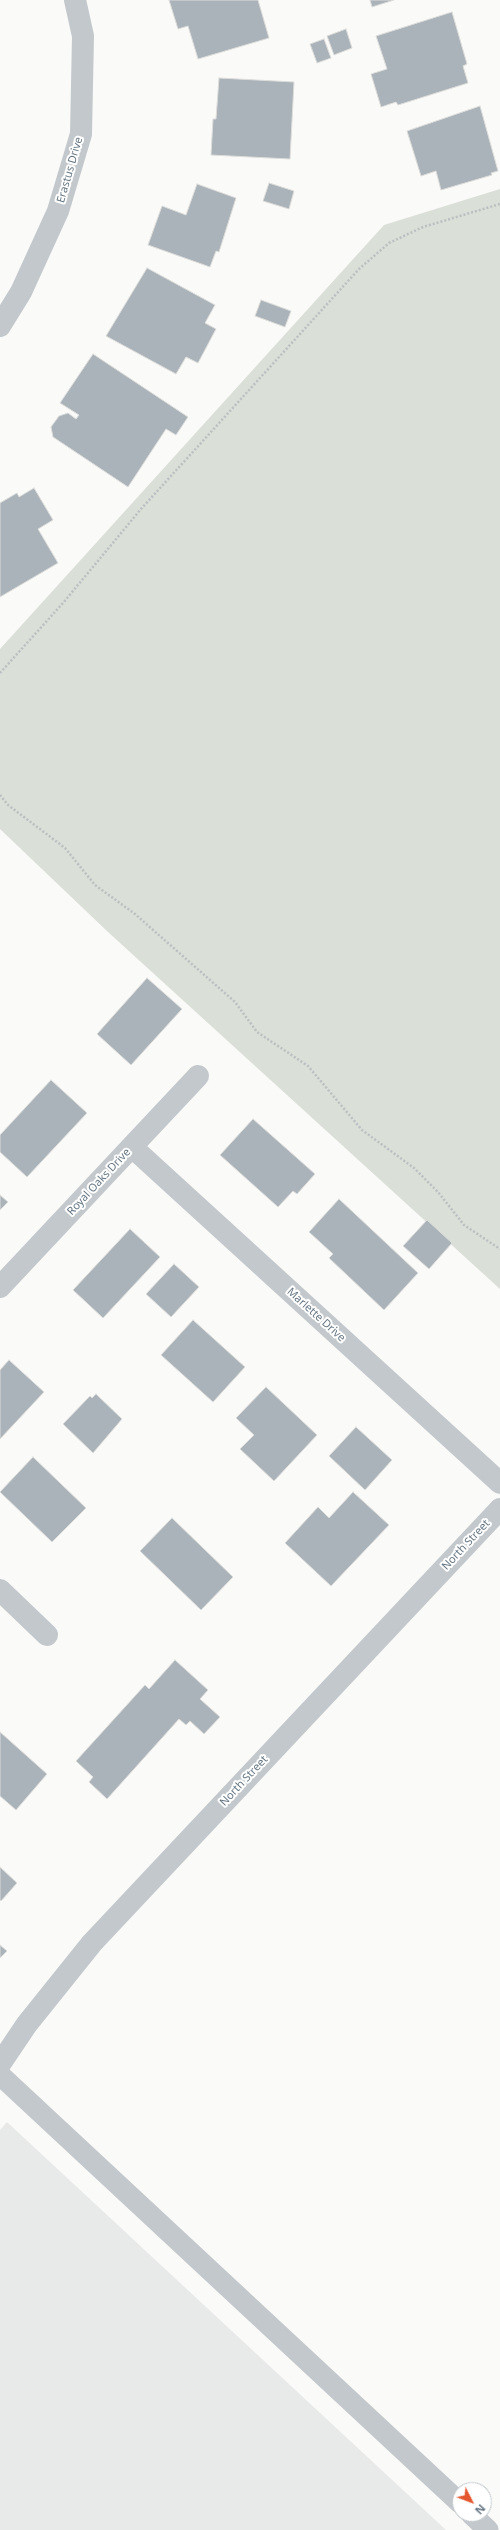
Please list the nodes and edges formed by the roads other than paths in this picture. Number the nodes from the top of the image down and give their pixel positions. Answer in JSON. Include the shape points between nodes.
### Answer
{"nodes":[{"id":1,"x":75,"y":0,"type":"edge"},
{"id":2,"x":0,"y":326,"type":"edge"},
{"id":3,"x":198,"y":1076,"type":"dead end"},
{"id":4,"x":132,"y":1147,"type":"junction"},
{"id":5,"x":0,"y":1287,"type":"edge"},
{"id":6,"x":500,"y":1483,"type":"edge"},
{"id":7,"x":500,"y":1508,"type":"edge"},
{"id":8,"x":0,"y":1590,"type":"edge"},
{"id":9,"x":47,"y":1635,"type":"dead end"},
{"id":10,"x":0,"y":2064,"type":"edge"},
{"id":11,"x":0,"y":2075,"type":"edge"},
{"id":12,"x":452,"y":2496,"type":"edge"},
{"id":13,"x":480,"y":2522,"type":"edge"},
{"id":14,"x":488,"y":2530,"type":"edge"}],
"edges":[{"from":1,"to":2,"type":"street","name":"Erastus Drive","via":[[83,36],[80,134],[58,211],[21,292]]},
{"from":3,"to":4,"type":"street","name":"Royal Oaks Drive"},
{"from":4,"to":5,"type":"street","name":"Royal Oaks Drive"},
{"from":4,"to":6,"type":"street","name":"Marlette Drive"},
{"from":7,"to":10,"type":"street","name":"North Street","via":[[92,1943],[27,2024]]},
{"from":8,"to":9,"type":"street"},
{"from":11,"to":12,"type":"lane"},
{"from":13,"to":14,"type":"lane"}]}
